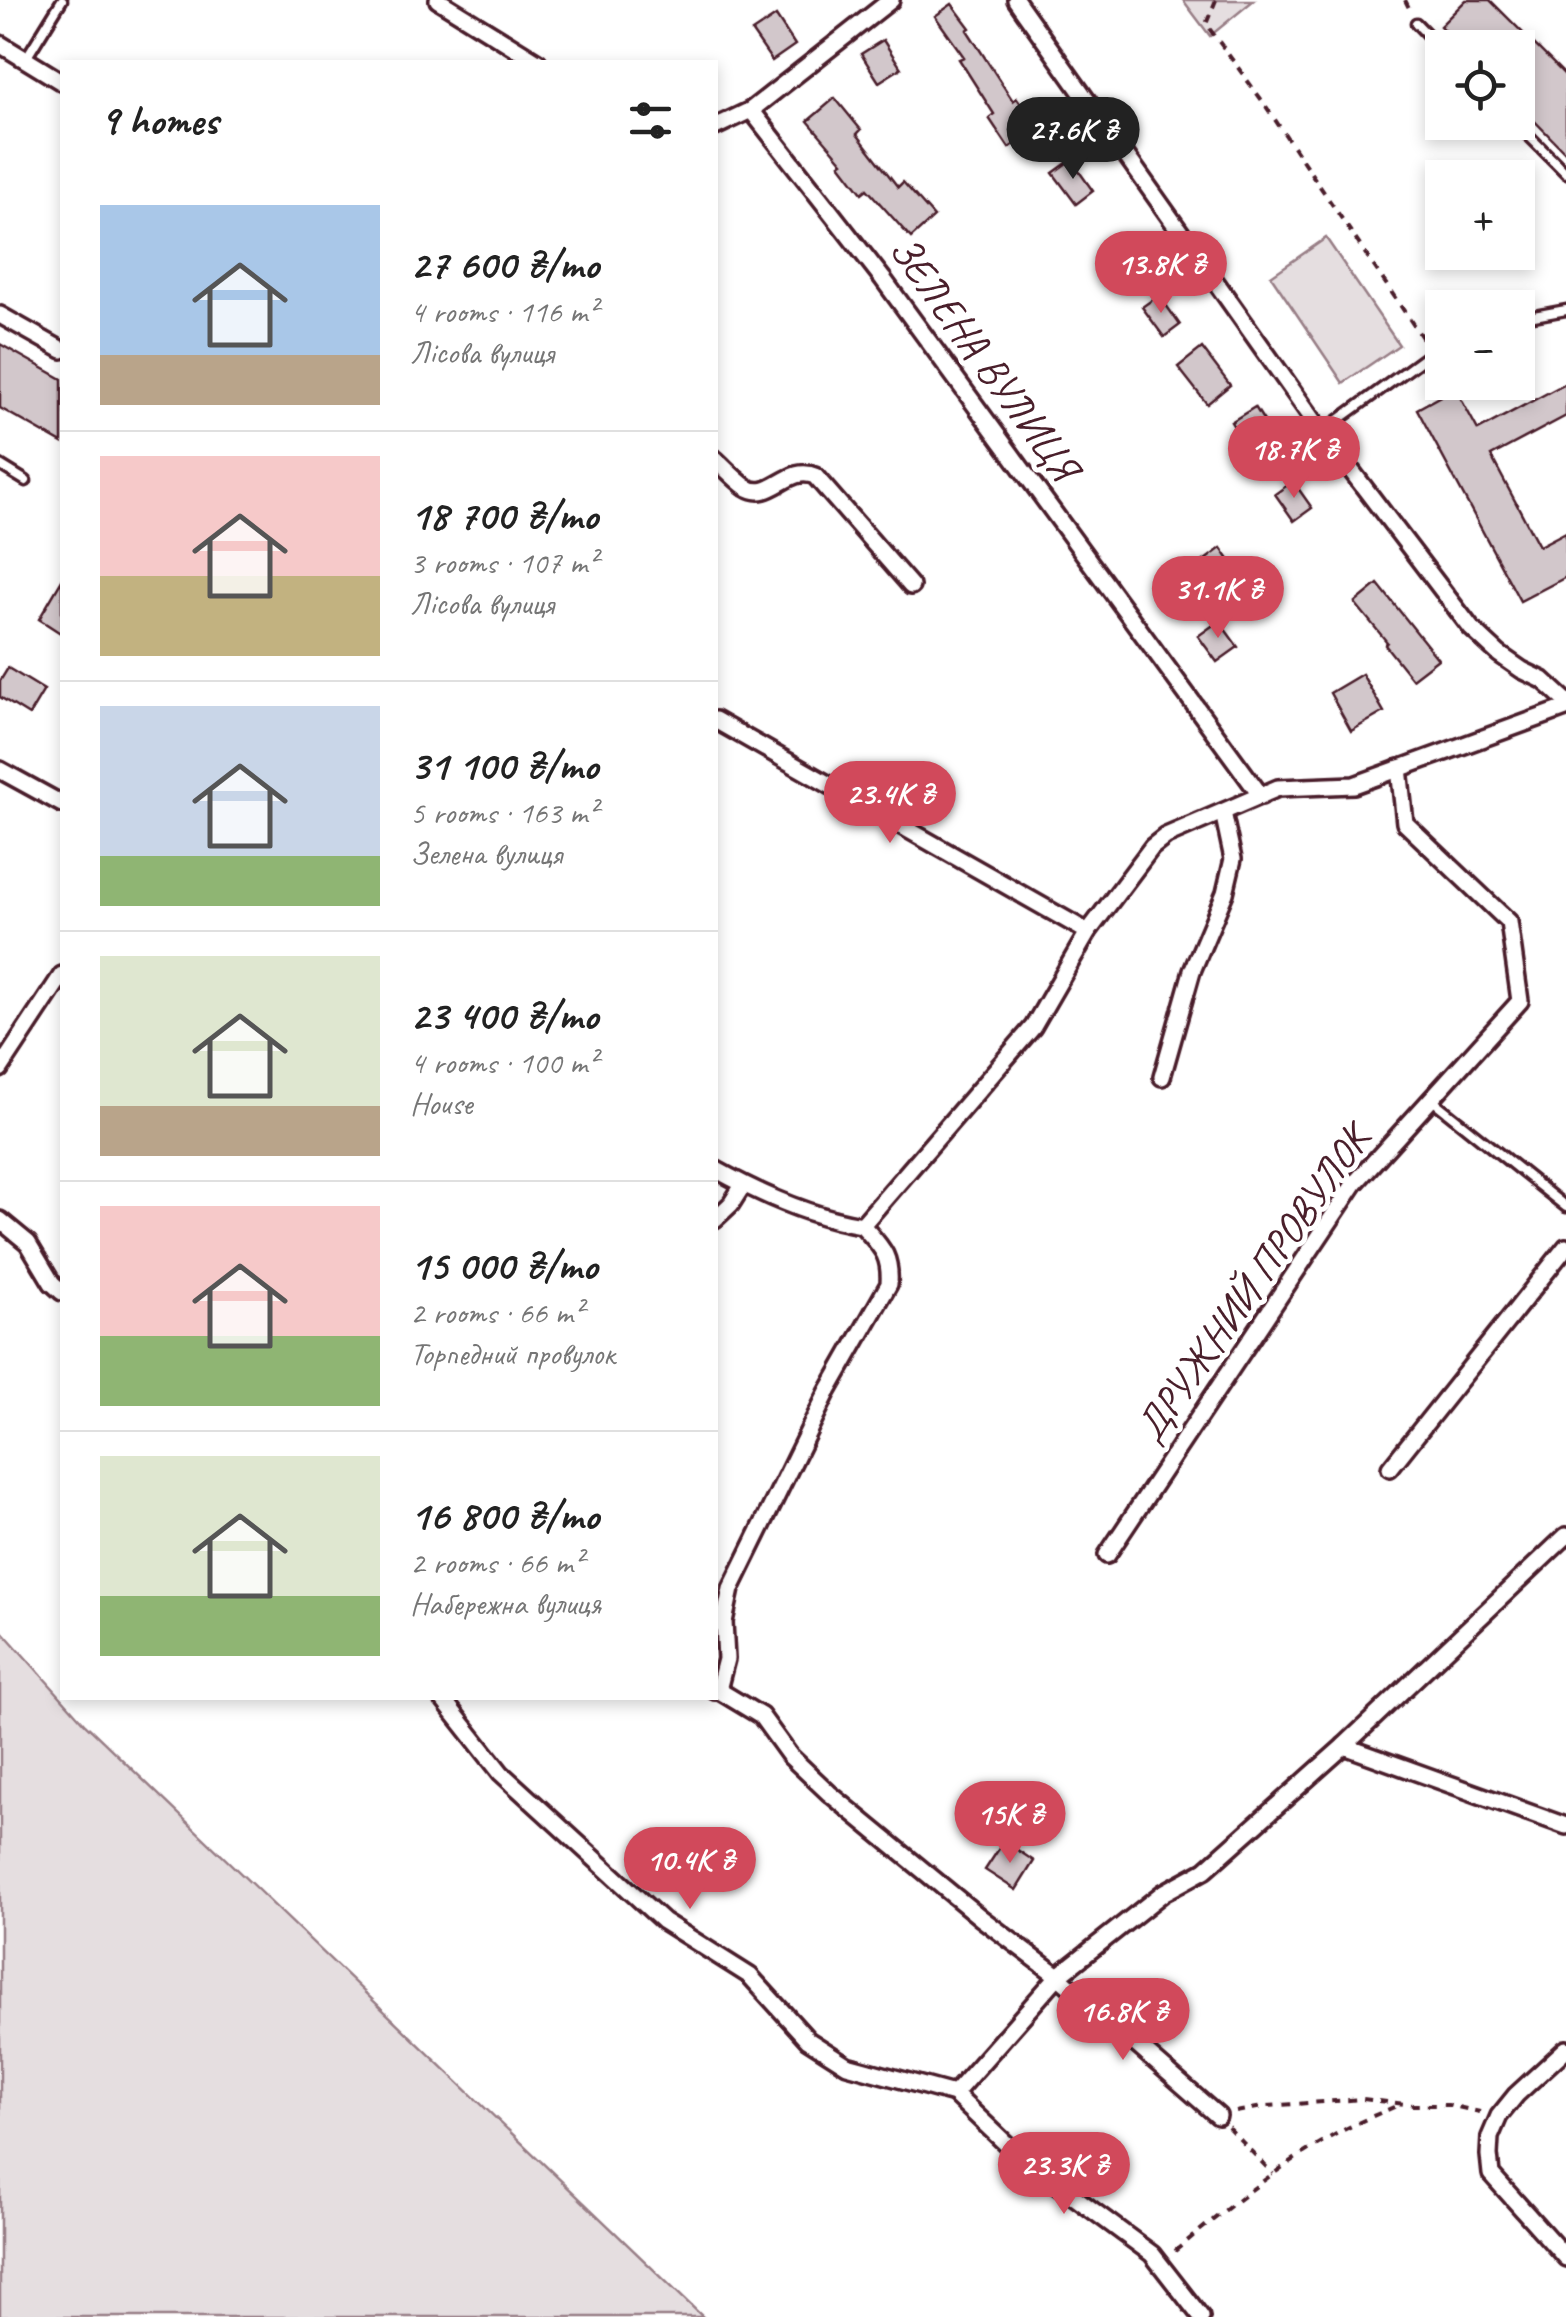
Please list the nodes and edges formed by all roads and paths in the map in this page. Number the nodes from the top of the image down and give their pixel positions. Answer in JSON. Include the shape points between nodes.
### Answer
{"nodes":[{"id":1,"x":62,"y":0,"type":"edge"},
{"id":2,"x":438,"y":0,"type":"edge"},
{"id":3,"x":891,"y":0,"type":"edge"},
{"id":4,"x":1016,"y":0,"type":"edge"},
{"id":5,"x":1216,"y":0,"type":"edge"},
{"id":6,"x":1416,"y":23,"type":"dead end"},
{"id":7,"x":1425,"y":32,"type":"edge"},
{"id":8,"x":0,"y":44,"type":"edge"},
{"id":9,"x":25,"y":60,"type":"junction"},
{"id":10,"x":535,"y":60,"type":"edge"},
{"id":11,"x":60,"y":81,"type":"edge"},
{"id":12,"x":751,"y":110,"type":"junction"},
{"id":13,"x":718,"y":126,"type":"edge"},
{"id":14,"x":1534,"y":140,"type":"edge"},
{"id":15,"x":1566,"y":173,"type":"edge"},
{"id":16,"x":1566,"y":310,"type":"edge"},
{"id":17,"x":0,"y":314,"type":"edge"},
{"id":18,"x":1535,"y":316,"type":"edge"},
{"id":19,"x":1425,"y":341,"type":"edge"},
{"id":20,"x":60,"y":349,"type":"edge"},
{"id":21,"x":1425,"y":356,"type":"edge"},
{"id":22,"x":1322,"y":432,"type":"junction"},
{"id":23,"x":718,"y":462,"type":"edge"},
{"id":24,"x":0,"y":465,"type":"edge"},
{"id":25,"x":26,"y":480,"type":"dead end"},
{"id":26,"x":911,"y":586,"type":"dead end"},
{"id":27,"x":1566,"y":705,"type":"edge"},
{"id":28,"x":718,"y":722,"type":"edge"},
{"id":29,"x":1399,"y":768,"type":"junction"},
{"id":30,"x":0,"y":770,"type":"edge"},
{"id":31,"x":1261,"y":796,"type":"junction"},
{"id":32,"x":60,"y":803,"type":"edge"},
{"id":33,"x":1223,"y":812,"type":"junction"},
{"id":34,"x":1088,"y":932,"type":"junction"},
{"id":35,"x":60,"y":978,"type":"edge"},
{"id":36,"x":0,"y":1069,"type":"edge"},
{"id":37,"x":1162,"y":1077,"type":"dead end"},
{"id":38,"x":1431,"y":1099,"type":"junction"},
{"id":39,"x":718,"y":1171,"type":"edge"},
{"id":40,"x":744,"y":1185,"type":"junction"},
{"id":41,"x":1566,"y":1207,"type":"edge"},
{"id":42,"x":718,"y":1217,"type":"edge"},
{"id":43,"x":0,"y":1220,"type":"edge"},
{"id":44,"x":862,"y":1225,"type":"junction"},
{"id":45,"x":1566,"y":1248,"type":"edge"},
{"id":46,"x":60,"y":1290,"type":"edge"},
{"id":47,"x":1390,"y":1468,"type":"dead end"},
{"id":48,"x":1566,"y":1536,"type":"edge"},
{"id":49,"x":1106,"y":1555,"type":"dead end"},
{"id":50,"x":718,"y":1687,"type":"edge"},
{"id":51,"x":718,"y":1691,"type":"edge"},
{"id":52,"x":444,"y":1700,"type":"edge"},
{"id":53,"x":1344,"y":1746,"type":"junction"},
{"id":54,"x":1566,"y":1826,"type":"edge"},
{"id":55,"x":1058,"y":1976,"type":"junction"},
{"id":56,"x":1566,"y":2048,"type":"edge"},
{"id":57,"x":954,"y":2094,"type":"junction"},
{"id":58,"x":1401,"y":2104,"type":"junction"},
{"id":59,"x":1218,"y":2116,"type":"junction"},
{"id":60,"x":1500,"y":2116,"type":"junction"},
{"id":61,"x":1274,"y":2175,"type":"junction"},
{"id":62,"x":1566,"y":2258,"type":"edge"},
{"id":63,"x":1160,"y":2264,"type":"junction"},
{"id":64,"x":1201,"y":2317,"type":"edge"}],
"edges":[{"from":1,"to":9,"type":"lane"},
{"from":2,"to":10,"type":"street"},
{"from":3,"to":12,"type":"street"},
{"from":4,"to":22,"type":"street"},
{"from":5,"to":19,"type":"path","via":[[1206,24]]},
{"from":6,"to":7,"type":"lane"},
{"from":8,"to":9,"type":"street"},
{"from":9,"to":11,"type":"street"},
{"from":12,"to":13,"type":"street"},
{"from":12,"to":31,"type":"street","name":"ЗЕЛЕНА ВУЛИЦЯ","via":[[883,279]]},
{"from":14,"to":15,"type":"lane"},
{"from":16,"to":18,"type":"lane"},
{"from":17,"to":20,"type":"street"},
{"from":21,"to":22,"type":"lane"},
{"from":22,"to":27,"type":"street","via":[[1471,628]]},
{"from":23,"to":26,"type":"street","via":[[757,491],[798,473],[816,476]]},
{"from":24,"to":25,"type":"lane"},
{"from":27,"to":29,"type":"street"},
{"from":28,"to":34,"type":"street"},
{"from":29,"to":31,"type":"street","via":[[1354,785],[1278,788]]},
{"from":29,"to":38,"type":"street","name":"ДРУЖНИЙ ПРОВУЛОК","via":[[1405,824],[1509,922],[1520,1001]]},
{"from":30,"to":32,"type":"street"},
{"from":31,"to":33,"type":"street"},
{"from":33,"to":34,"type":"street","via":[[1152,847]]},
{"from":33,"to":37,"type":"street","via":[[1233,859]]},
{"from":34,"to":44,"type":"street","via":[[1034,1026]]},
{"from":35,"to":36,"type":"street"},
{"from":38,"to":41,"type":"lane"},
{"from":38,"to":49,"type":"street","name":"ДРУЖНИЙ ПРОВУЛОК","via":[[1355,1183]]},
{"from":39,"to":40,"type":"street"},
{"from":40,"to":42,"type":"street"},
{"from":40,"to":44,"type":"street"},
{"from":43,"to":46,"type":"street","via":[[28,1242]]},
{"from":44,"to":50,"type":"street","via":[[890,1265],[889,1284],[731,1589]]},
{"from":45,"to":47,"type":"street"},
{"from":48,"to":53,"type":"street"},
{"from":51,"to":55,"type":"street","via":[[761,1716],[829,1793]]},
{"from":52,"to":57,"type":"street","via":[[501,1773],[662,1921],[750,1976],[808,2040],[846,2066]]},
{"from":53,"to":54,"type":"street"},
{"from":53,"to":55,"type":"street","via":[[1206,1870],[1163,1893]]},
{"from":55,"to":57,"type":"street"},
{"from":55,"to":59,"type":"street"},
{"from":56,"to":60,"type":"street"},
{"from":57,"to":63,"type":"street","via":[[1019,2156]]},
{"from":58,"to":59,"type":"path","via":[[1313,2102]]},
{"from":58,"to":60,"type":"path"},
{"from":58,"to":61,"type":"path","via":[[1337,2134]]},
{"from":59,"to":61,"type":"path"},
{"from":60,"to":62,"type":"street","via":[[1490,2137],[1491,2174]]},
{"from":61,"to":63,"type":"path"},
{"from":63,"to":64,"type":"street"}]}
